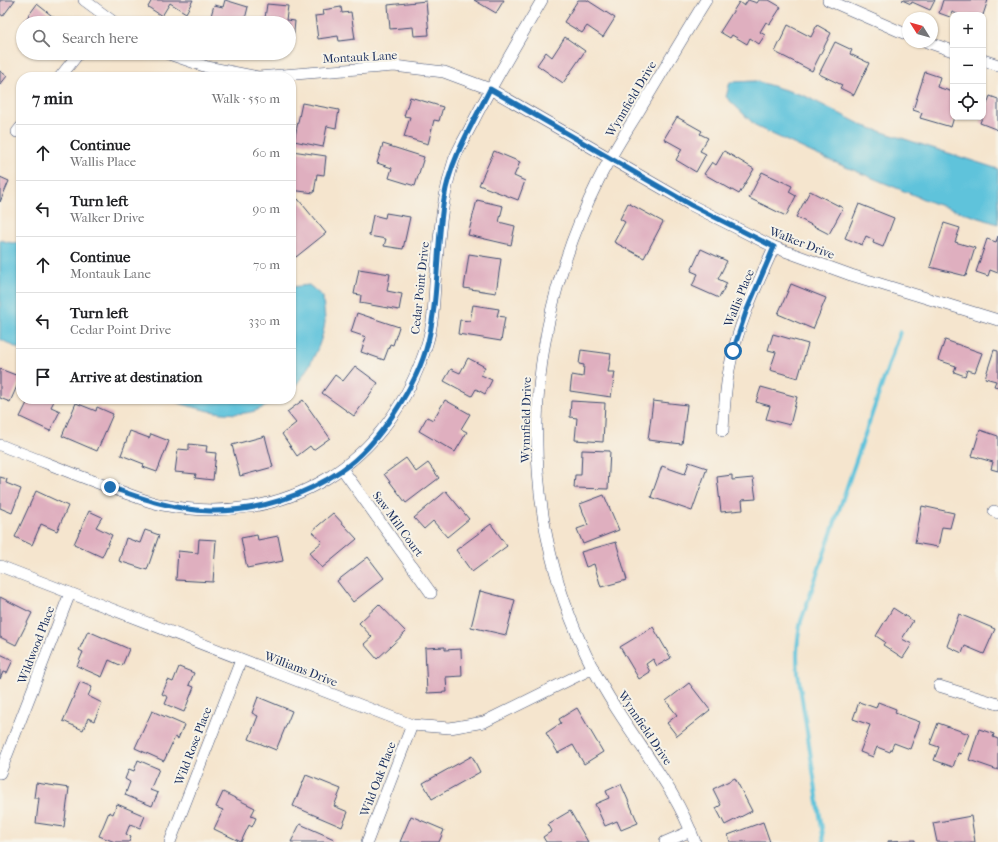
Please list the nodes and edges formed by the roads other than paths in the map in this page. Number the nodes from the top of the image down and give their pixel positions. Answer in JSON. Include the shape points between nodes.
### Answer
{"nodes":[{"id":1,"x":84,"y":0,"type":"edge"},
{"id":2,"x":542,"y":0,"type":"edge"},
{"id":3,"x":706,"y":0,"type":"edge"},
{"id":4,"x":828,"y":0,"type":"edge"},
{"id":5,"x":102,"y":16,"type":"edge"},
{"id":6,"x":902,"y":32,"type":"edge"},
{"id":7,"x":938,"y":46,"type":"edge"},
{"id":8,"x":950,"y":50,"type":"edge"},
{"id":9,"x":73,"y":60,"type":"edge"},
{"id":10,"x":185,"y":60,"type":"edge"},
{"id":11,"x":986,"y":61,"type":"edge"},
{"id":12,"x":998,"y":65,"type":"edge"},
{"id":13,"x":64,"y":72,"type":"edge"},
{"id":14,"x":230,"y":72,"type":"edge"},
{"id":15,"x":296,"y":74,"type":"edge"},
{"id":16,"x":490,"y":89,"type":"junction"},
{"id":17,"x":610,"y":159,"type":"junction"},
{"id":18,"x":774,"y":247,"type":"junction"},
{"id":19,"x":998,"y":320,"type":"edge"},
{"id":20,"x":723,"y":431,"type":"dead end"},
{"id":21,"x":0,"y":445,"type":"edge"},
{"id":22,"x":343,"y":470,"type":"junction"},
{"id":23,"x":0,"y":566,"type":"edge"},
{"id":24,"x":70,"y":593,"type":"junction"},
{"id":25,"x":431,"y":593,"type":"dead end"},
{"id":26,"x":241,"y":660,"type":"junction"},
{"id":27,"x":593,"y":668,"type":"junction"},
{"id":28,"x":939,"y":686,"type":"dead end"},
{"id":29,"x":998,"y":704,"type":"edge"},
{"id":30,"x":412,"y":725,"type":"junction"},
{"id":31,"x":0,"y":773,"type":"edge"},
{"id":32,"x":691,"y":831,"type":"junction"},
{"id":33,"x":170,"y":842,"type":"edge"},
{"id":34,"x":367,"y":842,"type":"edge"},
{"id":35,"x":665,"y":842,"type":"edge"},
{"id":36,"x":695,"y":842,"type":"edge"}],
"edges":[{"from":1,"to":5,"type":"street"},
{"from":2,"to":16,"type":"street","name":"Cedar Point Drive"},
{"from":3,"to":17,"type":"street","name":"Wynnfield Drive"},
{"from":4,"to":6,"type":"street"},
{"from":7,"to":8,"type":"street"},
{"from":9,"to":13,"type":"street"},
{"from":10,"to":14,"type":"street","name":"Montauk Lane","via":[[207,68]]},
{"from":11,"to":12,"type":"street"},
{"from":15,"to":16,"type":"street","name":"Montauk Lane","via":[[394,66],[444,72]]},
{"from":16,"to":17,"type":"street","name":"Montauk Lane"},
{"from":16,"to":22,"type":"street","name":"Cedar Point Drive","via":[[455,158],[444,198],[428,342],[414,380],[391,417],[363,451]]},
{"from":17,"to":18,"type":"street","name":"Walker Drive","via":[[691,205]]},
{"from":17,"to":27,"type":"street","name":"Wynnfield Drive","via":[[582,216],[557,291],[542,357],[537,415],[538,480],[550,552],[571,619]]},
{"from":18,"to":19,"type":"street","name":"Walker Drive","via":[[851,275]]},
{"from":18,"to":20,"type":"street","name":"Wallis Place","via":[[735,344],[726,387]]},
{"from":21,"to":22,"type":"street","name":"Cedar Point Drive","via":[[161,505],[210,511],[252,508],[296,496]]},
{"from":22,"to":25,"type":"street","name":"Saw Mill Court"},
{"from":23,"to":24,"type":"street","name":"Williams Drive"},
{"from":24,"to":26,"type":"street","name":"Williams Drive"},
{"from":24,"to":31,"type":"street","name":"Wildwood Place"},
{"from":26,"to":30,"type":"street","name":"Williams Drive"},
{"from":26,"to":33,"type":"street","name":"Wild Rose Place"},
{"from":27,"to":30,"type":"street","name":"Williams Drive","via":[[484,722],[450,728]]},
{"from":27,"to":32,"type":"street","name":"Wynnfield Drive","via":[[615,707],[666,782]]},
{"from":28,"to":29,"type":"street"},
{"from":30,"to":34,"type":"street","name":"Wild Oak Place"},
{"from":32,"to":35,"type":"street"},
{"from":32,"to":36,"type":"street","name":"Wynnfield Drive"}]}
